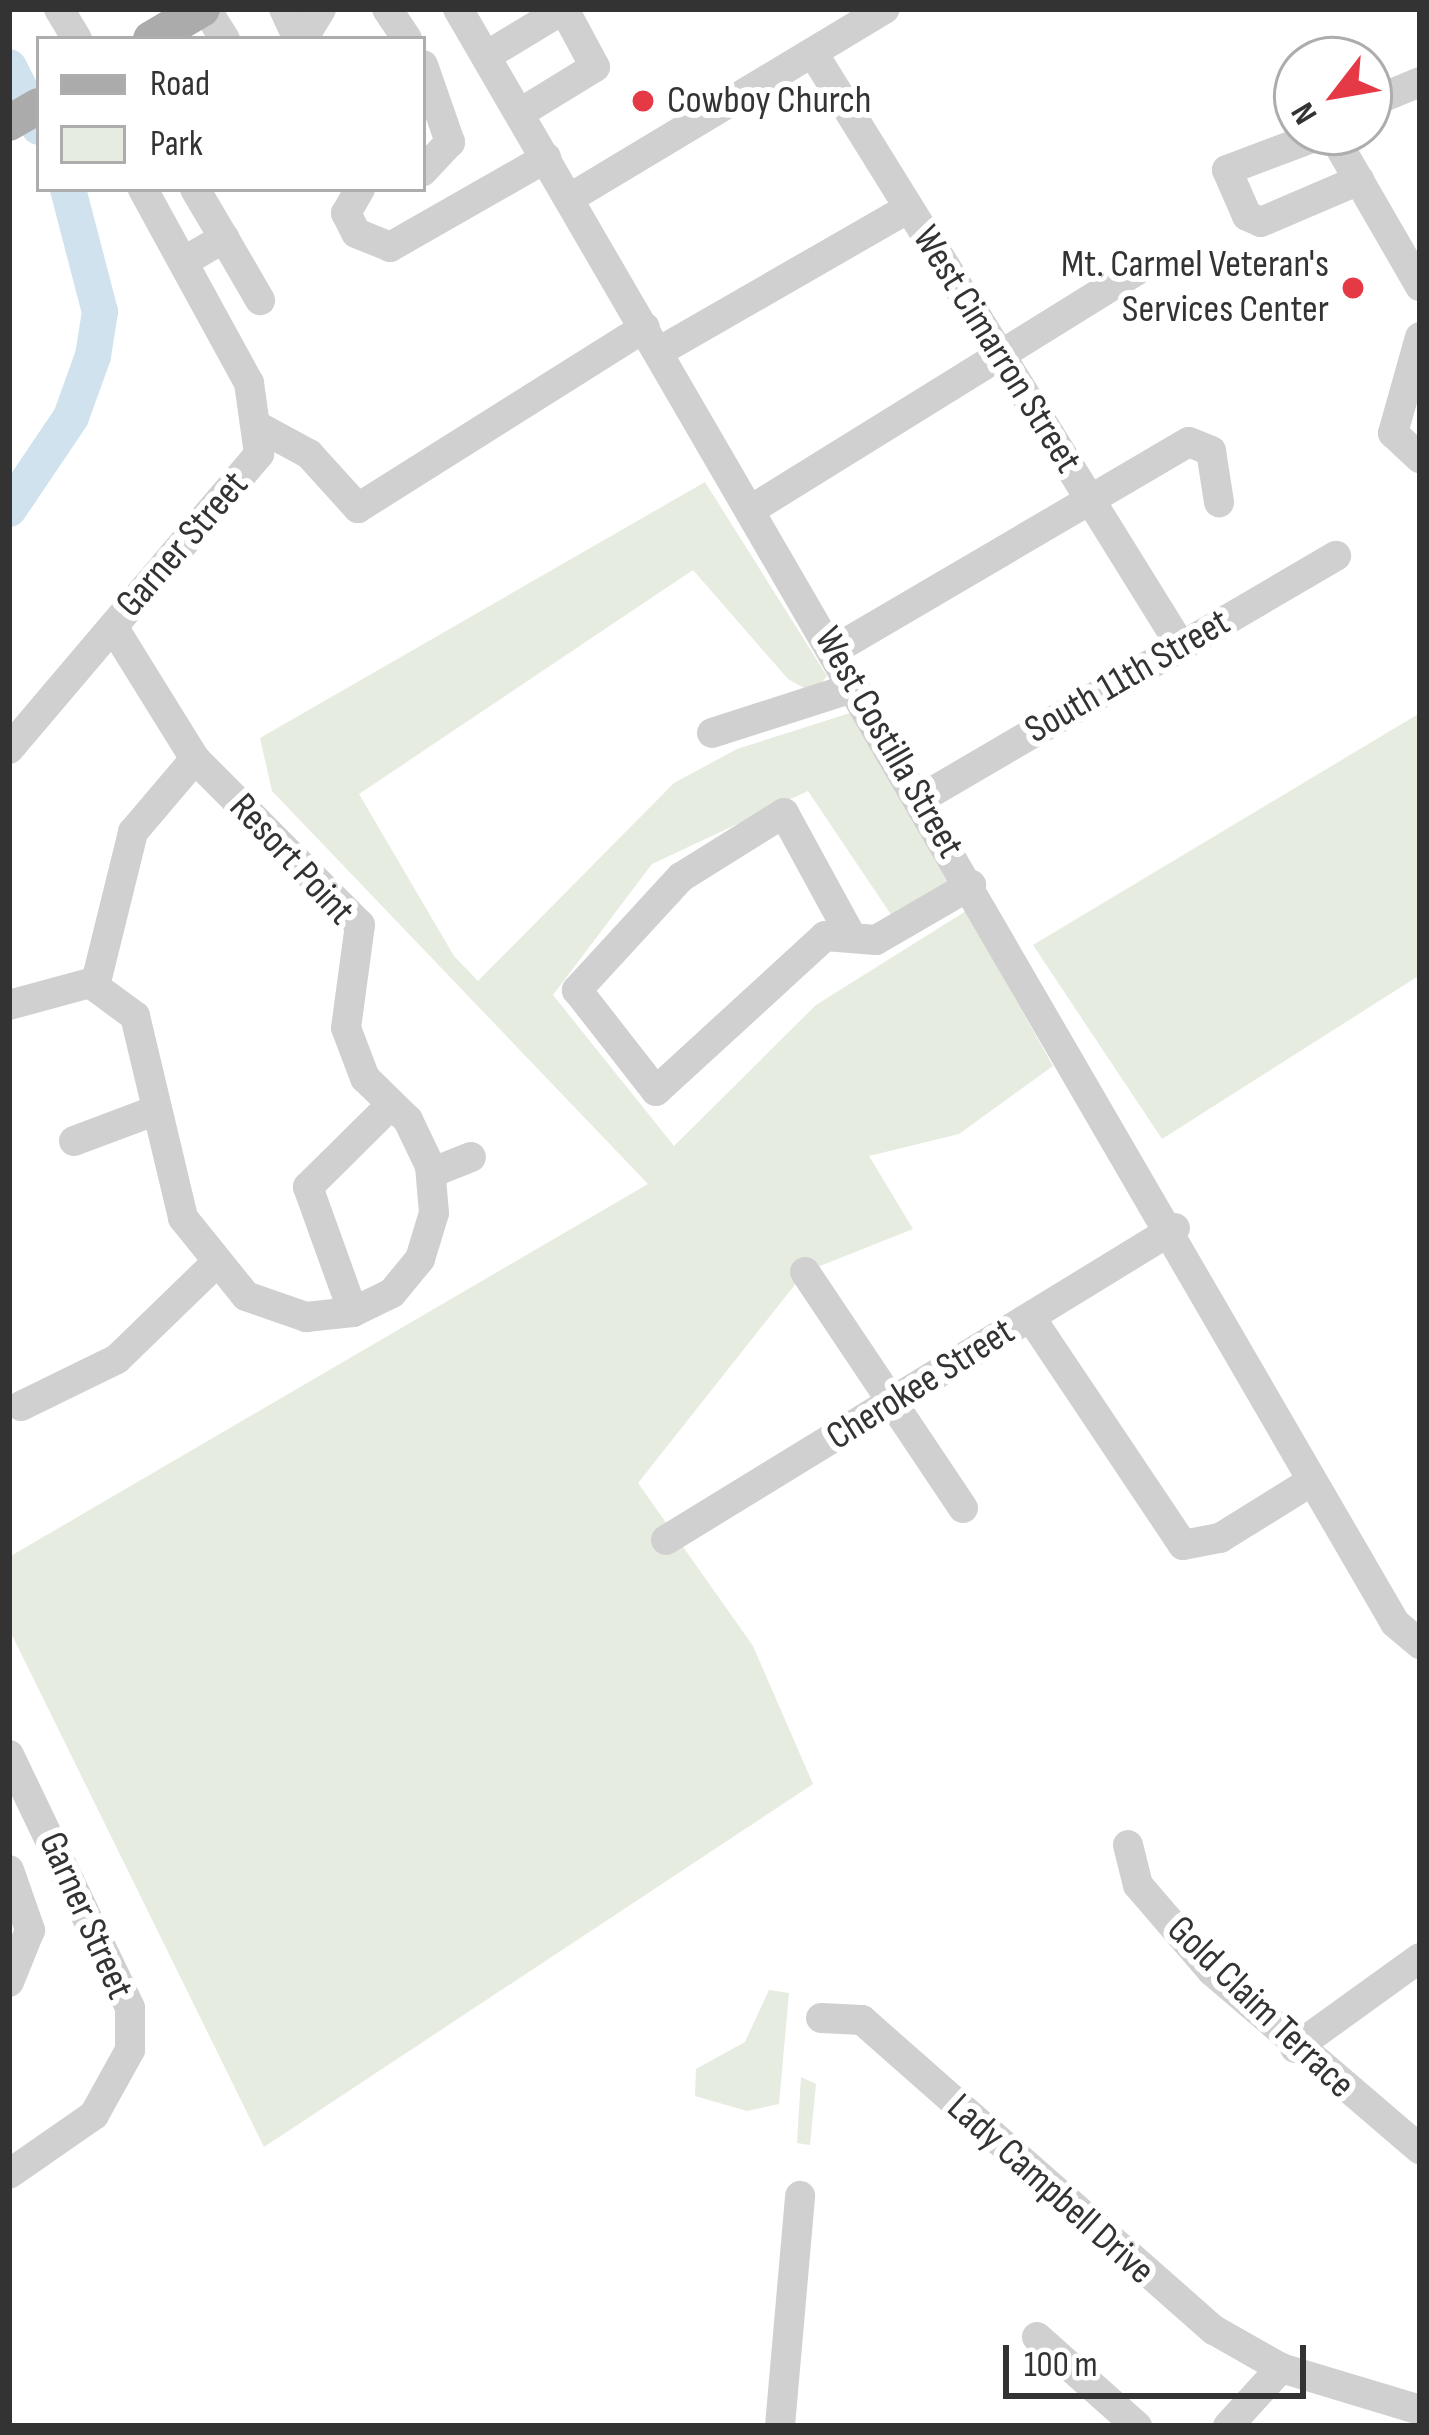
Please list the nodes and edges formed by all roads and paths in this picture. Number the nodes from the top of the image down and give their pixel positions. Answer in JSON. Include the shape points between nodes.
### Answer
{"nodes":[{"id":1,"x":59,"y":9,"type":"edge"},
{"id":2,"x":284,"y":9,"type":"edge"},
{"id":3,"x":321,"y":9,"type":"edge"},
{"id":4,"x":385,"y":9,"type":"edge"},
{"id":5,"x":458,"y":9,"type":"edge"},
{"id":6,"x":885,"y":9,"type":"edge"},
{"id":7,"x":551,"y":13,"type":"edge"},
{"id":8,"x":182,"y":18,"type":"edge"},
{"id":9,"x":75,"y":36,"type":"edge"},
{"id":10,"x":219,"y":36,"type":"edge"},
{"id":11,"x":298,"y":36,"type":"edge"},
{"id":12,"x":302,"y":36,"type":"edge"},
{"id":13,"x":405,"y":36,"type":"edge"},
{"id":14,"x":813,"y":53,"type":"junction"},
{"id":15,"x":486,"y":56,"type":"junction"},
{"id":16,"x":426,"y":74,"type":"edge"},
{"id":17,"x":426,"y":105,"type":"edge"},
{"id":18,"x":36,"y":108,"type":"edge"},
{"id":19,"x":520,"y":113,"type":"junction"},
{"id":20,"x":9,"y":123,"type":"edge"},
{"id":21,"x":1273,"y":153,"type":"edge"},
{"id":22,"x":1344,"y":156,"type":"edge"},
{"id":23,"x":546,"y":158,"type":"junction"},
{"id":24,"x":426,"y":161,"type":"edge"},
{"id":25,"x":426,"y":164,"type":"edge"},
{"id":26,"x":1359,"y":180,"type":"junction"},
{"id":27,"x":145,"y":192,"type":"edge"},
{"id":28,"x":358,"y":192,"type":"edge"},
{"id":29,"x":208,"y":194,"type":"edge"},
{"id":30,"x":570,"y":198,"type":"junction"},
{"id":31,"x":907,"y":208,"type":"junction"},
{"id":32,"x":224,"y":238,"type":"junction"},
{"id":33,"x":1412,"y":258,"type":"edge"},
{"id":34,"x":183,"y":262,"type":"junction"},
{"id":35,"x":1137,"y":270,"type":"dead end"},
{"id":36,"x":1420,"y":286,"type":"edge"},
{"id":37,"x":260,"y":300,"type":"dead end"},
{"id":38,"x":1420,"y":338,"type":"edge"},
{"id":39,"x":652,"y":339,"type":"junction"},
{"id":40,"x":996,"y":354,"type":"junction"},
{"id":41,"x":259,"y":428,"type":"junction"},
{"id":42,"x":1420,"y":458,"type":"edge"},
{"id":43,"x":1092,"y":502,"type":"junction"},
{"id":44,"x":1219,"y":502,"type":"dead end"},
{"id":45,"x":752,"y":509,"type":"junction"},
{"id":46,"x":1336,"y":556,"type":"dead end"},
{"id":47,"x":112,"y":627,"type":"junction"},
{"id":48,"x":1181,"y":646,"type":"junction"},
{"id":49,"x":834,"y":650,"type":"junction"},
{"id":50,"x":855,"y":686,"type":"junction"},
{"id":51,"x":712,"y":733,"type":"dead end"},
{"id":52,"x":9,"y":749,"type":"edge"},
{"id":53,"x":195,"y":759,"type":"junction"},
{"id":54,"x":920,"y":799,"type":"junction"},
{"id":55,"x":971,"y":885,"type":"junction"},
{"id":56,"x":850,"y":936,"type":"junction"},
{"id":57,"x":95,"y":986,"type":"junction"},
{"id":58,"x":9,"y":1005,"type":"edge"},
{"id":59,"x":391,"y":1105,"type":"junction"},
{"id":60,"x":154,"y":1111,"type":"junction"},
{"id":61,"x":74,"y":1141,"type":"dead end"},
{"id":62,"x":471,"y":1157,"type":"dead end"},
{"id":63,"x":430,"y":1173,"type":"junction"},
{"id":64,"x":1175,"y":1228,"type":"junction"},
{"id":65,"x":213,"y":1266,"type":"junction"},
{"id":66,"x":805,"y":1272,"type":"dead end"},
{"id":67,"x":353,"y":1312,"type":"junction"},
{"id":68,"x":1031,"y":1318,"type":"junction"},
{"id":69,"x":900,"y":1400,"type":"junction"},
{"id":70,"x":21,"y":1406,"type":"dead end"},
{"id":71,"x":1312,"y":1481,"type":"junction"},
{"id":72,"x":963,"y":1508,"type":"dead end"},
{"id":73,"x":666,"y":1540,"type":"dead end"},
{"id":74,"x":1420,"y":1644,"type":"edge"},
{"id":75,"x":9,"y":1755,"type":"edge"},
{"id":76,"x":1128,"y":1845,"type":"dead end"},
{"id":77,"x":9,"y":1870,"type":"edge"},
{"id":78,"x":1420,"y":1958,"type":"edge"},
{"id":79,"x":9,"y":1982,"type":"edge"},
{"id":80,"x":821,"y":2018,"type":"dead end"},
{"id":81,"x":1295,"y":2048,"type":"junction"},
{"id":82,"x":1420,"y":2149,"type":"edge"},
{"id":83,"x":9,"y":2174,"type":"edge"},
{"id":84,"x":800,"y":2196,"type":"dead end"},
{"id":85,"x":1037,"y":2337,"type":"dead end"},
{"id":86,"x":1281,"y":2368,"type":"junction"},
{"id":87,"x":1420,"y":2410,"type":"edge"},
{"id":88,"x":780,"y":2426,"type":"edge"},
{"id":89,"x":1137,"y":2426,"type":"edge"},
{"id":90,"x":1228,"y":2426,"type":"edge"}],
"edges":[{"from":1,"to":9,"type":"street"},
{"from":2,"to":11,"type":"street"},
{"from":3,"to":12,"type":"street"},
{"from":4,"to":13,"type":"street"},
{"from":5,"to":15,"type":"street","name":"West Costilla Street"},
{"from":6,"to":14,"type":"street"},
{"from":7,"to":15,"type":"street"},
{"from":7,"to":19,"type":"street","via":[[595,68]]},
{"from":8,"to":10,"type":"street"},
{"from":14,"to":30,"type":"street"},
{"from":14,"to":31,"type":"street","name":"West Cimarron Street"},
{"from":15,"to":19,"type":"street","name":"West Costilla Street"},
{"from":16,"to":25,"type":"street","via":[[450,142]]},
{"from":17,"to":24,"type":"street","via":[[441,132]]},
{"from":18,"to":20,"type":"main road"},
{"from":19,"to":23,"type":"street","name":"West Costilla Street"},
{"from":21,"to":26,"type":"street","via":[[1227,170],[1247,216],[1261,222]]},
{"from":22,"to":26,"type":"street"},
{"from":23,"to":28,"type":"street","via":[[390,247],[356,233],[346,212]]},
{"from":23,"to":30,"type":"street","name":"West Costilla Street"},
{"from":26,"to":33,"type":"street"},
{"from":27,"to":34,"type":"street","name":"Garner Street"},
{"from":29,"to":32,"type":"street"},
{"from":30,"to":39,"type":"street","name":"West Costilla Street"},
{"from":31,"to":39,"type":"street"},
{"from":31,"to":40,"type":"street","name":"West Cimarron Street"},
{"from":32,"to":34,"type":"street"},
{"from":32,"to":37,"type":"street"},
{"from":33,"to":36,"type":"street"},
{"from":34,"to":41,"type":"street","name":"Garner Street","via":[[249,382]]},
{"from":35,"to":40,"type":"street"},
{"from":38,"to":42,"type":"street","via":[[1393,434]]},
{"from":39,"to":41,"type":"street","via":[[358,508],[309,454]]},
{"from":39,"to":45,"type":"street","name":"West Costilla Street"},
{"from":40,"to":43,"type":"street","name":"West Cimarron Street"},
{"from":40,"to":45,"type":"street"},
{"from":41,"to":47,"type":"street","name":"Garner Street","via":[[245,479]]},
{"from":43,"to":44,"type":"street","via":[[1189,442],[1211,451]]},
{"from":43,"to":48,"type":"street","name":"West Cimarron Street"},
{"from":43,"to":49,"type":"street"},
{"from":45,"to":49,"type":"street","name":"West Costilla Street"},
{"from":46,"to":48,"type":"street","name":"South 11th Street"},
{"from":47,"to":52,"type":"street","name":"Garner Street"},
{"from":47,"to":53,"type":"street","name":"Resort Point"},
{"from":48,"to":54,"type":"street","name":"South 11th Street"},
{"from":49,"to":50,"type":"street","name":"West Costilla Street"},
{"from":50,"to":51,"type":"street"},
{"from":50,"to":54,"type":"street","name":"West Costilla Street"},
{"from":53,"to":57,"type":"street","via":[[133,832]]},
{"from":53,"to":59,"type":"street","name":"Resort Point","via":[[360,925],[346,1028],[365,1078]]},
{"from":54,"to":55,"type":"street","name":"West Costilla Street"},
{"from":55,"to":56,"type":"street","via":[[876,940]]},
{"from":55,"to":64,"type":"street","name":"West Costilla Street"},
{"from":56,"to":56,"type":"street","via":[[825,936],[798,956],[656,1091],[577,990],[681,877],[784,813]]},
{"from":57,"to":58,"type":"street","via":[[52,985]]},
{"from":57,"to":60,"type":"street","via":[[148,1041]]},
{"from":59,"to":63,"type":"street","name":"Resort Point"},
{"from":59,"to":67,"type":"street","via":[[308,1187]]},
{"from":60,"to":61,"type":"street"},
{"from":60,"to":65,"type":"street","via":[[183,1218]]},
{"from":62,"to":63,"type":"street"},
{"from":63,"to":67,"type":"street","via":[[434,1213],[420,1259]]},
{"from":64,"to":68,"type":"street","name":"Cherokee Street"},
{"from":64,"to":71,"type":"street","name":"West Costilla Street"},
{"from":65,"to":67,"type":"street","via":[[272,1311]]},
{"from":65,"to":70,"type":"street","via":[[117,1359]]},
{"from":66,"to":69,"type":"street"},
{"from":68,"to":69,"type":"street","name":"Cherokee Street"},
{"from":68,"to":71,"type":"street","via":[[1183,1545],[1220,1538]]},
{"from":69,"to":72,"type":"street"},
{"from":69,"to":73,"type":"street","name":"Cherokee Street"},
{"from":71,"to":74,"type":"street","name":"West Costilla Street","via":[[1395,1623]]},
{"from":75,"to":83,"type":"street","name":"Garner Street","via":[[115,1969],[130,2050],[94,2116]]},
{"from":76,"to":81,"type":"street","name":"Gold Claim Terrace","via":[[1138,1885]]},
{"from":77,"to":79,"type":"street","via":[[30,1930]]},
{"from":78,"to":81,"type":"street"},
{"from":80,"to":86,"type":"street","name":"Lady Campbell Drive","via":[[862,2020],[1145,2277]]},
{"from":81,"to":82,"type":"street","name":"Gold Claim Terrace"},
{"from":84,"to":88,"type":"street"},
{"from":85,"to":89,"type":"street"},
{"from":86,"to":87,"type":"street","name":"Lady Campbell Drive"},
{"from":86,"to":90,"type":"street"}]}
